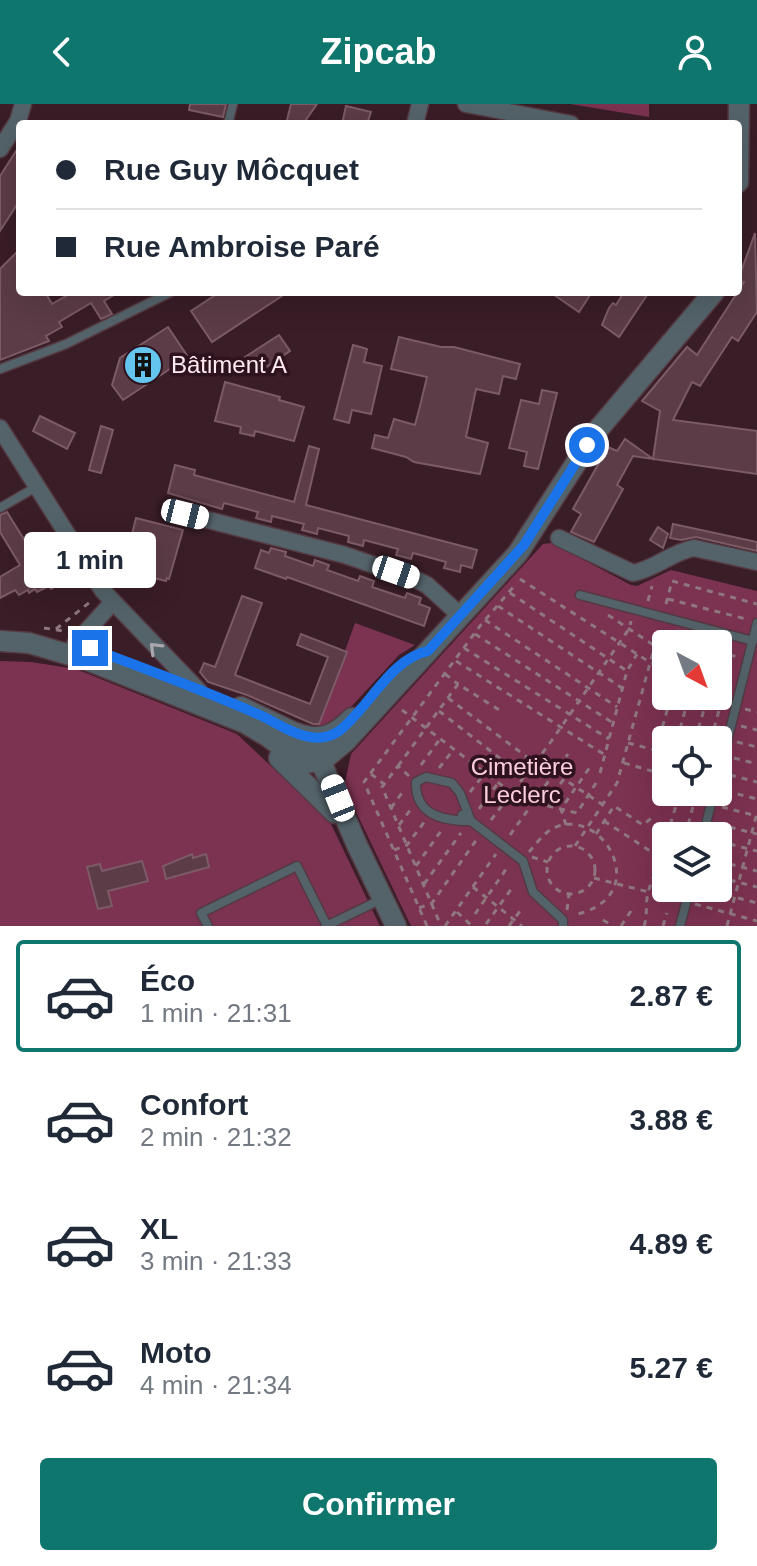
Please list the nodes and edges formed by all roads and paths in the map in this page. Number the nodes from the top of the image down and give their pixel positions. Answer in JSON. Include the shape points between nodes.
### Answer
{"nodes":[{"id":1,"x":466,"y":104,"type":"edge"},
{"id":2,"x":550,"y":120,"type":"edge"},
{"id":3,"x":16,"y":124,"type":"edge"},
{"id":4,"x":0,"y":149,"type":"edge"},
{"id":5,"x":163,"y":296,"type":"edge"},
{"id":6,"x":711,"y":296,"type":"edge"},
{"id":7,"x":0,"y":369,"type":"edge"},
{"id":8,"x":1,"y":434,"type":"edge"},
{"id":9,"x":36,"y":487,"type":"junction"},
{"id":10,"x":0,"y":508,"type":"edge"},
{"id":11,"x":185,"y":514,"type":"dead end"},
{"id":12,"x":559,"y":538,"type":"dead end"},
{"id":13,"x":757,"y":562,"type":"edge"},
{"id":14,"x":652,"y":586,"type":"dead end"},
{"id":15,"x":508,"y":592,"type":"junction"},
{"id":16,"x":580,"y":595,"type":"dead end"},
{"id":17,"x":108,"y":597,"type":"junction"},
{"id":18,"x":667,"y":599,"type":"junction"},
{"id":19,"x":599,"y":600,"type":"junction"},
{"id":20,"x":757,"y":604,"type":"edge"},
{"id":21,"x":497,"y":606,"type":"junction"},
{"id":22,"x":635,"y":609,"type":"junction"},
{"id":23,"x":645,"y":612,"type":"junction"},
{"id":24,"x":461,"y":616,"type":"junction"},
{"id":25,"x":663,"y":617,"type":"junction"},
{"id":26,"x":485,"y":620,"type":"junction"},
{"id":27,"x":757,"y":622,"type":"edge"},
{"id":28,"x":56,"y":629,"type":"dead end"},
{"id":29,"x":629,"y":629,"type":"junction"},
{"id":30,"x":660,"y":630,"type":"edge"},
{"id":31,"x":474,"y":633,"type":"junction"},
{"id":32,"x":0,"y":639,"type":"edge"},
{"id":33,"x":753,"y":641,"type":"junction"},
{"id":34,"x":620,"y":642,"type":"junction"},
{"id":35,"x":652,"y":644,"type":"edge"},
{"id":36,"x":464,"y":648,"type":"junction"},
{"id":37,"x":73,"y":650,"type":"junction"},
{"id":38,"x":425,"y":651,"type":"junction"},
{"id":39,"x":637,"y":654,"type":"junction"},
{"id":40,"x":732,"y":656,"type":"edge"},
{"id":41,"x":609,"y":659,"type":"junction"},
{"id":42,"x":652,"y":659,"type":"edge"},
{"id":43,"x":455,"y":660,"type":"junction"},
{"id":44,"x":748,"y":660,"type":"junction"},
{"id":45,"x":651,"y":663,"type":"junction"},
{"id":46,"x":627,"y":671,"type":"junction"},
{"id":47,"x":599,"y":672,"type":"junction"},
{"id":48,"x":445,"y":674,"type":"junction"},
{"id":49,"x":458,"y":684,"type":"junction"},
{"id":50,"x":588,"y":688,"type":"junction"},
{"id":51,"x":622,"y":688,"type":"junction"},
{"id":52,"x":199,"y":691,"type":"junction"},
{"id":53,"x":448,"y":698,"type":"junction"},
{"id":54,"x":579,"y":701,"type":"junction"},
{"id":55,"x":617,"y":707,"type":"junction"},
{"id":56,"x":402,"y":710,"type":"dead end"},
{"id":57,"x":439,"y":711,"type":"junction"},
{"id":58,"x":504,"y":713,"type":"dead end"},
{"id":59,"x":570,"y":715,"type":"junction"},
{"id":60,"x":227,"y":716,"type":"junction"},
{"id":61,"x":413,"y":718,"type":"junction"},
{"id":62,"x":613,"y":723,"type":"junction"},
{"id":63,"x":731,"y":726,"type":"edge"},
{"id":64,"x":561,"y":727,"type":"junction"},
{"id":65,"x":426,"y":728,"type":"junction"},
{"id":66,"x":293,"y":732,"type":"junction"},
{"id":67,"x":440,"y":739,"type":"junction"},
{"id":68,"x":609,"y":739,"type":"junction"},
{"id":69,"x":732,"y":740,"type":"edge"},
{"id":70,"x":628,"y":743,"type":"junction"},
{"id":71,"x":757,"y":747,"type":"edge"},
{"id":72,"x":454,"y":749,"type":"junction"},
{"id":73,"x":652,"y":749,"type":"edge"},
{"id":74,"x":568,"y":754,"type":"dead end"},
{"id":75,"x":605,"y":755,"type":"junction"},
{"id":76,"x":732,"y":757,"type":"edge"},
{"id":77,"x":322,"y":761,"type":"junction"},
{"id":78,"x":535,"y":763,"type":"junction"},
{"id":79,"x":623,"y":763,"type":"junction"},
{"id":80,"x":757,"y":764,"type":"edge"},
{"id":81,"x":398,"y":766,"type":"junction"},
{"id":82,"x":590,"y":767,"type":"dead end"},
{"id":83,"x":652,"y":771,"type":"edge"},
{"id":84,"x":485,"y":773,"type":"junction"},
{"id":85,"x":600,"y":773,"type":"dead end"},
{"id":86,"x":370,"y":774,"type":"junction"},
{"id":87,"x":431,"y":777,"type":"junction"},
{"id":88,"x":524,"y":777,"type":"junction"},
{"id":89,"x":732,"y":777,"type":"edge"},
{"id":90,"x":416,"y":782,"type":"junction"},
{"id":91,"x":757,"y":782,"type":"edge"},
{"id":92,"x":498,"y":783,"type":"junction"},
{"id":93,"x":596,"y":783,"type":"dead end"},
{"id":94,"x":384,"y":784,"type":"junction"},
{"id":95,"x":576,"y":787,"type":"junction"},
{"id":96,"x":416,"y":792,"type":"junction"},
{"id":97,"x":512,"y":793,"type":"junction"},
{"id":98,"x":732,"y":794,"type":"edge"},
{"id":99,"x":588,"y":795,"type":"junction"},
{"id":100,"x":461,"y":797,"type":"junction"},
{"id":101,"x":757,"y":799,"type":"edge"},
{"id":102,"x":421,"y":804,"type":"junction"},
{"id":103,"x":603,"y":805,"type":"junction"},
{"id":104,"x":711,"y":806,"type":"edge"},
{"id":105,"x":719,"y":806,"type":"edge"},
{"id":106,"x":391,"y":808,"type":"junction"},
{"id":107,"x":561,"y":809,"type":"junction"},
{"id":108,"x":335,"y":813,"type":"junction"},
{"id":109,"x":430,"y":814,"type":"junction"},
{"id":110,"x":655,"y":815,"type":"dead end"},
{"id":111,"x":757,"y":815,"type":"edge"},
{"id":112,"x":466,"y":818,"type":"junction"},
{"id":113,"x":444,"y":819,"type":"junction"},
{"id":114,"x":604,"y":821,"type":"junction"},
{"id":115,"x":707,"y":821,"type":"joint"},
{"id":116,"x":566,"y":825,"type":"junction"},
{"id":117,"x":398,"y":826,"type":"junction"},
{"id":118,"x":586,"y":829,"type":"junction"},
{"id":119,"x":483,"y":831,"type":"junction"},
{"id":120,"x":596,"y":834,"type":"junction"},
{"id":121,"x":754,"y":834,"type":"edge"},
{"id":122,"x":357,"y":845,"type":"junction"},
{"id":123,"x":407,"y":845,"type":"junction"},
{"id":124,"x":732,"y":845,"type":"edge"},
{"id":125,"x":502,"y":846,"type":"junction"},
{"id":126,"x":575,"y":846,"type":"junction"},
{"id":127,"x":747,"y":849,"type":"junction"},
{"id":128,"x":394,"y":850,"type":"junction"},
{"id":129,"x":757,"y":851,"type":"edge"},
{"id":130,"x":652,"y":852,"type":"edge"},
{"id":131,"x":548,"y":862,"type":"junction"},
{"id":132,"x":732,"y":864,"type":"edge"},
{"id":133,"x":509,"y":865,"type":"dead end"},
{"id":134,"x":416,"y":866,"type":"junction"},
{"id":135,"x":743,"y":867,"type":"junction"},
{"id":136,"x":757,"y":871,"type":"edge"},
{"id":137,"x":594,"y":878,"type":"junction"},
{"id":138,"x":732,"y":880,"type":"edge"},
{"id":139,"x":738,"y":882,"type":"junction"},
{"id":140,"x":652,"y":883,"type":"edge"},
{"id":141,"x":424,"y":884,"type":"junction"},
{"id":142,"x":616,"y":884,"type":"junction"},
{"id":143,"x":473,"y":887,"type":"junction"},
{"id":144,"x":757,"y":887,"type":"edge"},
{"id":145,"x":512,"y":888,"type":"dead end"},
{"id":146,"x":648,"y":892,"type":"junction"},
{"id":147,"x":652,"y":893,"type":"edge"},
{"id":148,"x":569,"y":894,"type":"junction"},
{"id":149,"x":486,"y":897,"type":"junction"},
{"id":150,"x":734,"y":897,"type":"junction"},
{"id":151,"x":383,"y":899,"type":"junction"},
{"id":152,"x":686,"y":902,"type":"joint"},
{"id":153,"x":432,"y":903,"type":"junction"},
{"id":154,"x":757,"y":903,"type":"edge"},
{"id":155,"x":498,"y":907,"type":"junction"},
{"id":156,"x":523,"y":907,"type":"dead end"},
{"id":157,"x":419,"y":908,"type":"junction"},
{"id":158,"x":631,"y":911,"type":"dead end"},
{"id":159,"x":456,"y":912,"type":"junction"},
{"id":160,"x":667,"y":913,"type":"dead end"},
{"id":161,"x":475,"y":914,"type":"dead end"},
{"id":162,"x":730,"y":914,"type":"junction"},
{"id":163,"x":514,"y":919,"type":"junction"},
{"id":164,"x":603,"y":920,"type":"dead end"},
{"id":165,"x":757,"y":921,"type":"edge"},
{"id":166,"x":486,"y":924,"type":"edge"},
{"id":167,"x":208,"y":926,"type":"edge"},
{"id":168,"x":326,"y":926,"type":"edge"},
{"id":169,"x":396,"y":926,"type":"edge"},
{"id":170,"x":427,"y":926,"type":"edge"},
{"id":171,"x":443,"y":926,"type":"edge"},
{"id":172,"x":472,"y":926,"type":"edge"},
{"id":173,"x":509,"y":926,"type":"edge"},
{"id":174,"x":522,"y":926,"type":"edge"},
{"id":175,"x":563,"y":926,"type":"edge"},
{"id":176,"x":613,"y":926,"type":"edge"},
{"id":177,"x":621,"y":926,"type":"edge"},
{"id":178,"x":644,"y":926,"type":"edge"},
{"id":179,"x":663,"y":926,"type":"edge"},
{"id":180,"x":680,"y":926,"type":"edge"},
{"id":181,"x":727,"y":926,"type":"edge"}],
"edges":[{"from":1,"to":2,"type":"street"},
{"from":3,"to":4,"type":"street"},
{"from":5,"to":7,"type":"lane","via":[[66,344]]},
{"from":6,"to":24,"type":"street","via":[[611,413],[524,545]]},
{"from":8,"to":9,"type":"street"},
{"from":9,"to":10,"type":"lane"},
{"from":9,"to":17,"type":"street"},
{"from":11,"to":24,"type":"street","via":[[345,555],[417,580]]},
{"from":12,"to":13,"type":"street","via":[[633,573],[694,548]]},
{"from":14,"to":23,"type":"path"},
{"from":15,"to":21,"type":"path"},
{"from":15,"to":34,"type":"path","via":[[521,578]]},
{"from":15,"to":41,"type":"path"},
{"from":16,"to":19,"type":"lane"},
{"from":17,"to":28,"type":"path"},
{"from":17,"to":37,"type":"street"},
{"from":52,"to":17,"type":"street","one_way":true},
{"from":18,"to":20,"type":"path","via":[[672,581]]},
{"from":18,"to":25,"type":"path"},
{"from":18,"to":27,"type":"path"},
{"from":19,"to":22,"type":"lane"},
{"from":19,"to":29,"type":"path","via":[[598,608]]},
{"from":21,"to":26,"type":"path"},
{"from":21,"to":47,"type":"path"},
{"from":22,"to":23,"type":"lane"},
{"from":22,"to":29,"type":"path"},
{"from":23,"to":25,"type":"lane"},
{"from":24,"to":38,"type":"street"},
{"from":25,"to":30,"type":"path"},
{"from":25,"to":33,"type":"lane"},
{"from":26,"to":31,"type":"path"},
{"from":26,"to":50,"type":"path"},
{"from":27,"to":33,"type":"lane"},
{"from":29,"to":34,"type":"path"},
{"from":29,"to":35,"type":"path"},
{"from":31,"to":36,"type":"path"},
{"from":31,"to":54,"type":"path"},
{"from":32,"to":37,"type":"street","via":[[32,637]]},
{"from":33,"to":44,"type":"lane"},
{"from":34,"to":39,"type":"path"},
{"from":34,"to":41,"type":"path"},
{"from":36,"to":43,"type":"path"},
{"from":36,"to":59,"type":"path"},
{"from":37,"to":52,"type":"street"},
{"from":37,"to":60,"type":"street"},
{"from":38,"to":66,"type":"street","via":[[402,663],[328,737]]},
{"from":38,"to":77,"type":"street"},
{"from":39,"to":45,"type":"path"},
{"from":39,"to":46,"type":"path"},
{"from":40,"to":44,"type":"path"},
{"from":41,"to":46,"type":"path"},
{"from":41,"to":47,"type":"path"},
{"from":42,"to":45,"type":"path"},
{"from":43,"to":48,"type":"path"},
{"from":43,"to":64,"type":"path"},
{"from":44,"to":63,"type":"lane"},
{"from":45,"to":70,"type":"path"},
{"from":46,"to":51,"type":"path"},
{"from":47,"to":50,"type":"path"},
{"from":47,"to":51,"type":"path"},
{"from":48,"to":49,"type":"path"},
{"from":48,"to":61,"type":"path"},
{"from":49,"to":53,"type":"path"},
{"from":49,"to":58,"type":"path"},
{"from":50,"to":54,"type":"path"},
{"from":50,"to":55,"type":"path"},
{"from":51,"to":55,"type":"path"},
{"from":52,"to":66,"type":"street","via":[[267,712]]},
{"from":53,"to":57,"type":"path"},
{"from":53,"to":78,"type":"path"},
{"from":54,"to":59,"type":"path"},
{"from":54,"to":62,"type":"path"},
{"from":55,"to":62,"type":"path"},
{"from":56,"to":61,"type":"path"},
{"from":57,"to":65,"type":"path"},
{"from":57,"to":88,"type":"path"},
{"from":59,"to":64,"type":"path"},
{"from":59,"to":68,"type":"path"},
{"from":60,"to":77,"type":"street","via":[[258,729],[299,761]]},
{"from":60,"to":108,"type":"street","via":[[248,728]]},
{"from":61,"to":65,"type":"path"},
{"from":61,"to":86,"type":"path"},
{"from":62,"to":68,"type":"path"},
{"from":64,"to":75,"type":"path"},
{"from":64,"to":78,"type":"path"},
{"from":65,"to":67,"type":"path"},
{"from":65,"to":81,"type":"path"},
{"from":66,"to":77,"type":"street"},
{"from":67,"to":72,"type":"path"},
{"from":67,"to":87,"type":"path","via":[[420,767]]},
{"from":68,"to":75,"type":"path"},
{"from":69,"to":71,"type":"path"},
{"from":70,"to":73,"type":"path"},
{"from":70,"to":79,"type":"path"},
{"from":72,"to":84,"type":"path"},
{"from":72,"to":87,"type":"path"},
{"from":74,"to":125,"type":"path"},
{"from":75,"to":85,"type":"path"},
{"from":76,"to":80,"type":"path"},
{"from":77,"to":108,"type":"street"},
{"from":77,"to":122,"type":"street"},
{"from":78,"to":88,"type":"path"},
{"from":79,"to":83,"type":"path"},
{"from":79,"to":103,"type":"path"},
{"from":81,"to":90,"type":"path"},
{"from":81,"to":94,"type":"path"},
{"from":82,"to":95,"type":"path"},
{"from":84,"to":92,"type":"path"},
{"from":84,"to":100,"type":"path"},
{"from":86,"to":94,"type":"path"},
{"from":86,"to":128,"type":"path","via":[[364,782]]},
{"from":87,"to":90,"type":"lane"},
{"from":87,"to":100,"type":"lane","via":[[452,783]]},
{"from":88,"to":97,"type":"path"},
{"from":89,"to":91,"type":"path"},
{"from":90,"to":96,"type":"lane"},
{"from":92,"to":97,"type":"path"},
{"from":92,"to":112,"type":"path"},
{"from":93,"to":99,"type":"path"},
{"from":94,"to":106,"type":"path"},
{"from":95,"to":99,"type":"path"},
{"from":95,"to":107,"type":"path"},
{"from":95,"to":107,"type":"path","via":[[564,779],[544,805]]},
{"from":96,"to":102,"type":"lane"},
{"from":96,"to":106,"type":"path","via":[[405,790]]},
{"from":97,"to":119,"type":"path"},
{"from":98,"to":101,"type":"path"},
{"from":99,"to":103,"type":"path"},
{"from":99,"to":107,"type":"path","via":[[577,813]]},
{"from":100,"to":112,"type":"lane"},
{"from":102,"to":109,"type":"lane"},
{"from":102,"to":117,"type":"path","via":[[414,805]]},
{"from":103,"to":118,"type":"path"},
{"from":104,"to":115,"type":"lane"},
{"from":105,"to":111,"type":"path"},
{"from":106,"to":117,"type":"path"},
{"from":107,"to":116,"type":"path"},
{"from":108,"to":122,"type":"street"},
{"from":109,"to":113,"type":"lane"},
{"from":109,"to":123,"type":"path"},
{"from":110,"to":114,"type":"path","via":[[643,825],[614,806]]},
{"from":111,"to":121,"type":"path"},
{"from":112,"to":113,"type":"lane"},
{"from":112,"to":119,"type":"lane"},
{"from":112,"to":141,"type":"path"},
{"from":113,"to":134,"type":"path"},
{"from":114,"to":120,"type":"path"},
{"from":114,"to":130,"type":"path"},
{"from":115,"to":121,"type":"path"},
{"from":116,"to":118,"type":"path"},
{"from":116,"to":131,"type":"path","via":[[541,838],[527,856]]},
{"from":117,"to":123,"type":"path"},
{"from":118,"to":120,"type":"path"},
{"from":118,"to":126,"type":"path"},
{"from":119,"to":125,"type":"lane"},
{"from":119,"to":153,"type":"path"},
{"from":120,"to":142,"type":"path","via":[[613,854]]},
{"from":121,"to":127,"type":"path"},
{"from":122,"to":151,"type":"street"},
{"from":123,"to":128,"type":"path"},
{"from":123,"to":134,"type":"path"},
{"from":124,"to":127,"type":"path"},
{"from":125,"to":143,"type":"path"},
{"from":125,"to":175,"type":"lane","via":[[523,861],[533,892]]},
{"from":126,"to":131,"type":"path","via":[[557,850]]},
{"from":126,"to":137,"type":"path","via":[[592,857]]},
{"from":127,"to":129,"type":"path"},
{"from":127,"to":135,"type":"path"},
{"from":128,"to":157,"type":"path"},
{"from":131,"to":148,"type":"path","via":[[552,885]]},
{"from":132,"to":135,"type":"path"},
{"from":133,"to":149,"type":"path"},
{"from":134,"to":141,"type":"path"},
{"from":135,"to":136,"type":"path"},
{"from":135,"to":139,"type":"path"},
{"from":137,"to":142,"type":"path"},
{"from":137,"to":148,"type":"path","via":[[582,892]]},
{"from":138,"to":139,"type":"path"},
{"from":139,"to":144,"type":"path"},
{"from":139,"to":150,"type":"path"},
{"from":140,"to":146,"type":"path"},
{"from":141,"to":153,"type":"path"},
{"from":142,"to":146,"type":"path"},
{"from":142,"to":148,"type":"path","via":[[593,910],[567,916]]},
{"from":143,"to":149,"type":"path"},
{"from":143,"to":159,"type":"path"},
{"from":145,"to":155,"type":"path"},
{"from":146,"to":147,"type":"path"},
{"from":146,"to":178,"type":"path"},
{"from":149,"to":155,"type":"path"},
{"from":149,"to":161,"type":"path"},
{"from":150,"to":154,"type":"path"},
{"from":150,"to":162,"type":"path"},
{"from":151,"to":168,"type":"lane"},
{"from":151,"to":169,"type":"street"},
{"from":152,"to":162,"type":"path"},
{"from":152,"to":180,"type":"lane"},
{"from":153,"to":157,"type":"path"},
{"from":153,"to":171,"type":"path"},
{"from":155,"to":163,"type":"path"},
{"from":155,"to":166,"type":"path"},
{"from":156,"to":163,"type":"path"},
{"from":157,"to":170,"type":"path"},
{"from":158,"to":177,"type":"path"},
{"from":159,"to":171,"type":"path"},
{"from":159,"to":172,"type":"path"},
{"from":160,"to":179,"type":"path"},
{"from":162,"to":165,"type":"path"},
{"from":162,"to":181,"type":"path"},
{"from":163,"to":173,"type":"path"},
{"from":163,"to":174,"type":"path"},
{"from":164,"to":176,"type":"path"},
{"from":167,"to":168,"type":"lane","via":[[201,913],[297,866]]}]}
